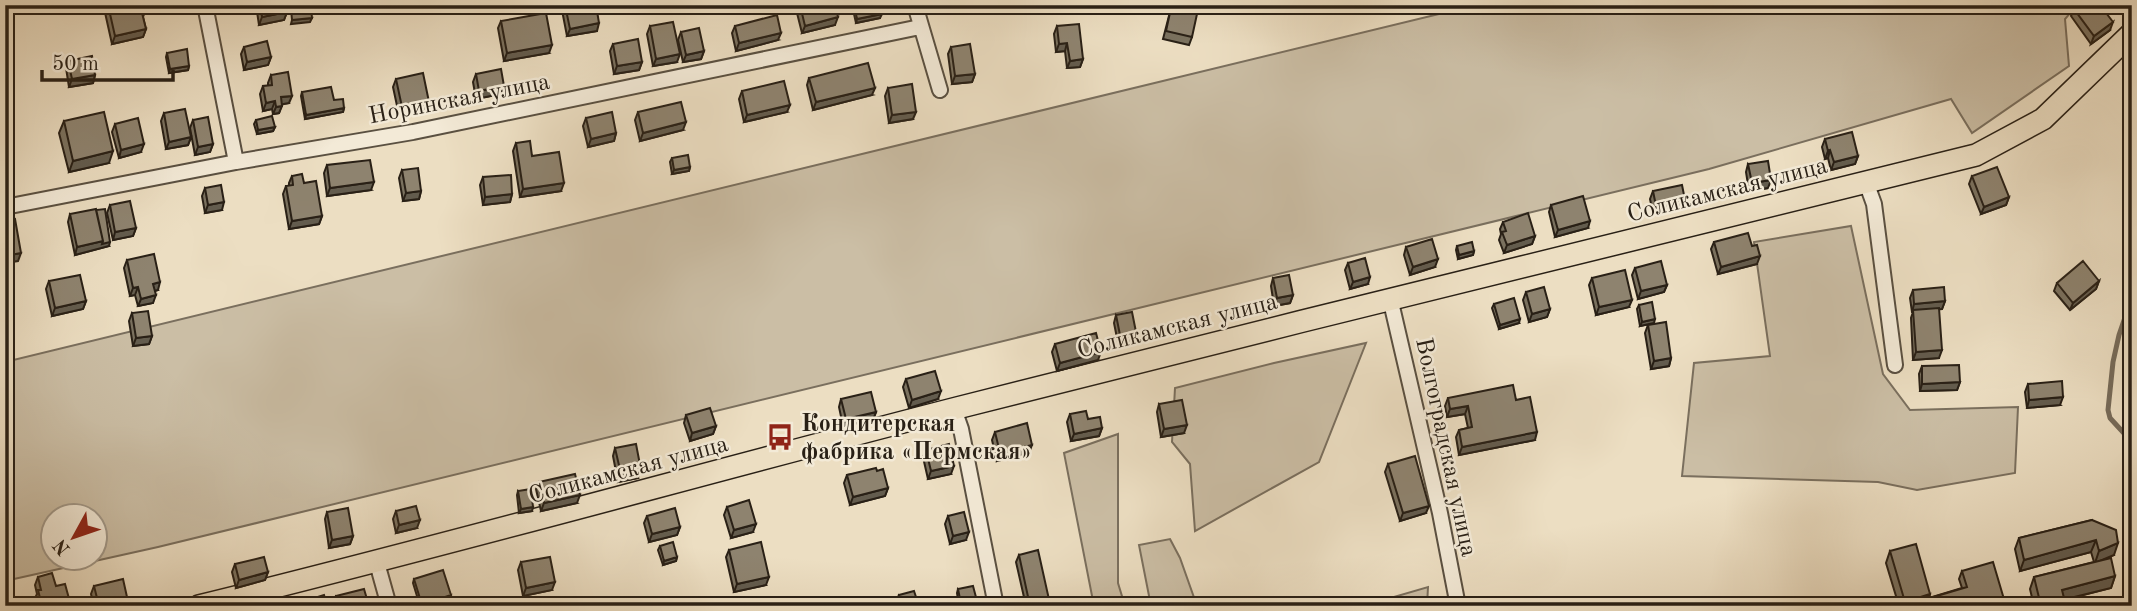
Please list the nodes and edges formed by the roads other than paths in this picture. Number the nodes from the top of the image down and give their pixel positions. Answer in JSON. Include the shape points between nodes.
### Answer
{"nodes":[{"id":1,"x":205,"y":5,"type":"edge"},
{"id":2,"x":915,"y":5,"type":"edge"},
{"id":3,"x":920,"y":27,"type":"junction"},
{"id":4,"x":2132,"y":33,"type":"edge"},
{"id":5,"x":940,"y":90,"type":"dead end"},
{"id":6,"x":236,"y":162,"type":"junction"},
{"id":7,"x":1866,"y":182,"type":"junction"},
{"id":8,"x":5,"y":207,"type":"edge"},
{"id":9,"x":1391,"y":299,"type":"junction"},
{"id":10,"x":1895,"y":365,"type":"dead end"},
{"id":11,"x":954,"y":409,"type":"junction"},
{"id":12,"x":377,"y":563,"type":"junction"},
{"id":13,"x":199,"y":606,"type":"edge"},
{"id":14,"x":389,"y":606,"type":"edge"},
{"id":15,"x":996,"y":606,"type":"edge"},
{"id":16,"x":1458,"y":606,"type":"edge"}],
"edges":[{"from":1,"to":6,"type":"street"},
{"from":2,"to":3,"type":"street"},
{"from":3,"to":5,"type":"street"},
{"from":3,"to":6,"type":"street","name":"Норинская улица","via":[[413,132]]},
{"from":4,"to":7,"type":"main road","name":"Соликамская улица","via":[[2043,119],[1976,155]]},
{"from":6,"to":8,"type":"street","name":"Норинская улица"},
{"from":7,"to":9,"type":"main road","name":"Соликамская улица"},
{"from":7,"to":10,"type":"street","via":[[1874,204]]},
{"from":9,"to":11,"type":"main road","name":"Соликамская улица"},
{"from":9,"to":16,"type":"street","name":"Волгоградская улица"},
{"from":11,"to":12,"type":"main road","name":"Соликамская улица"},
{"from":11,"to":15,"type":"street"},
{"from":12,"to":13,"type":"main road","name":"Соликамская улица"},
{"from":12,"to":14,"type":"street"}]}
